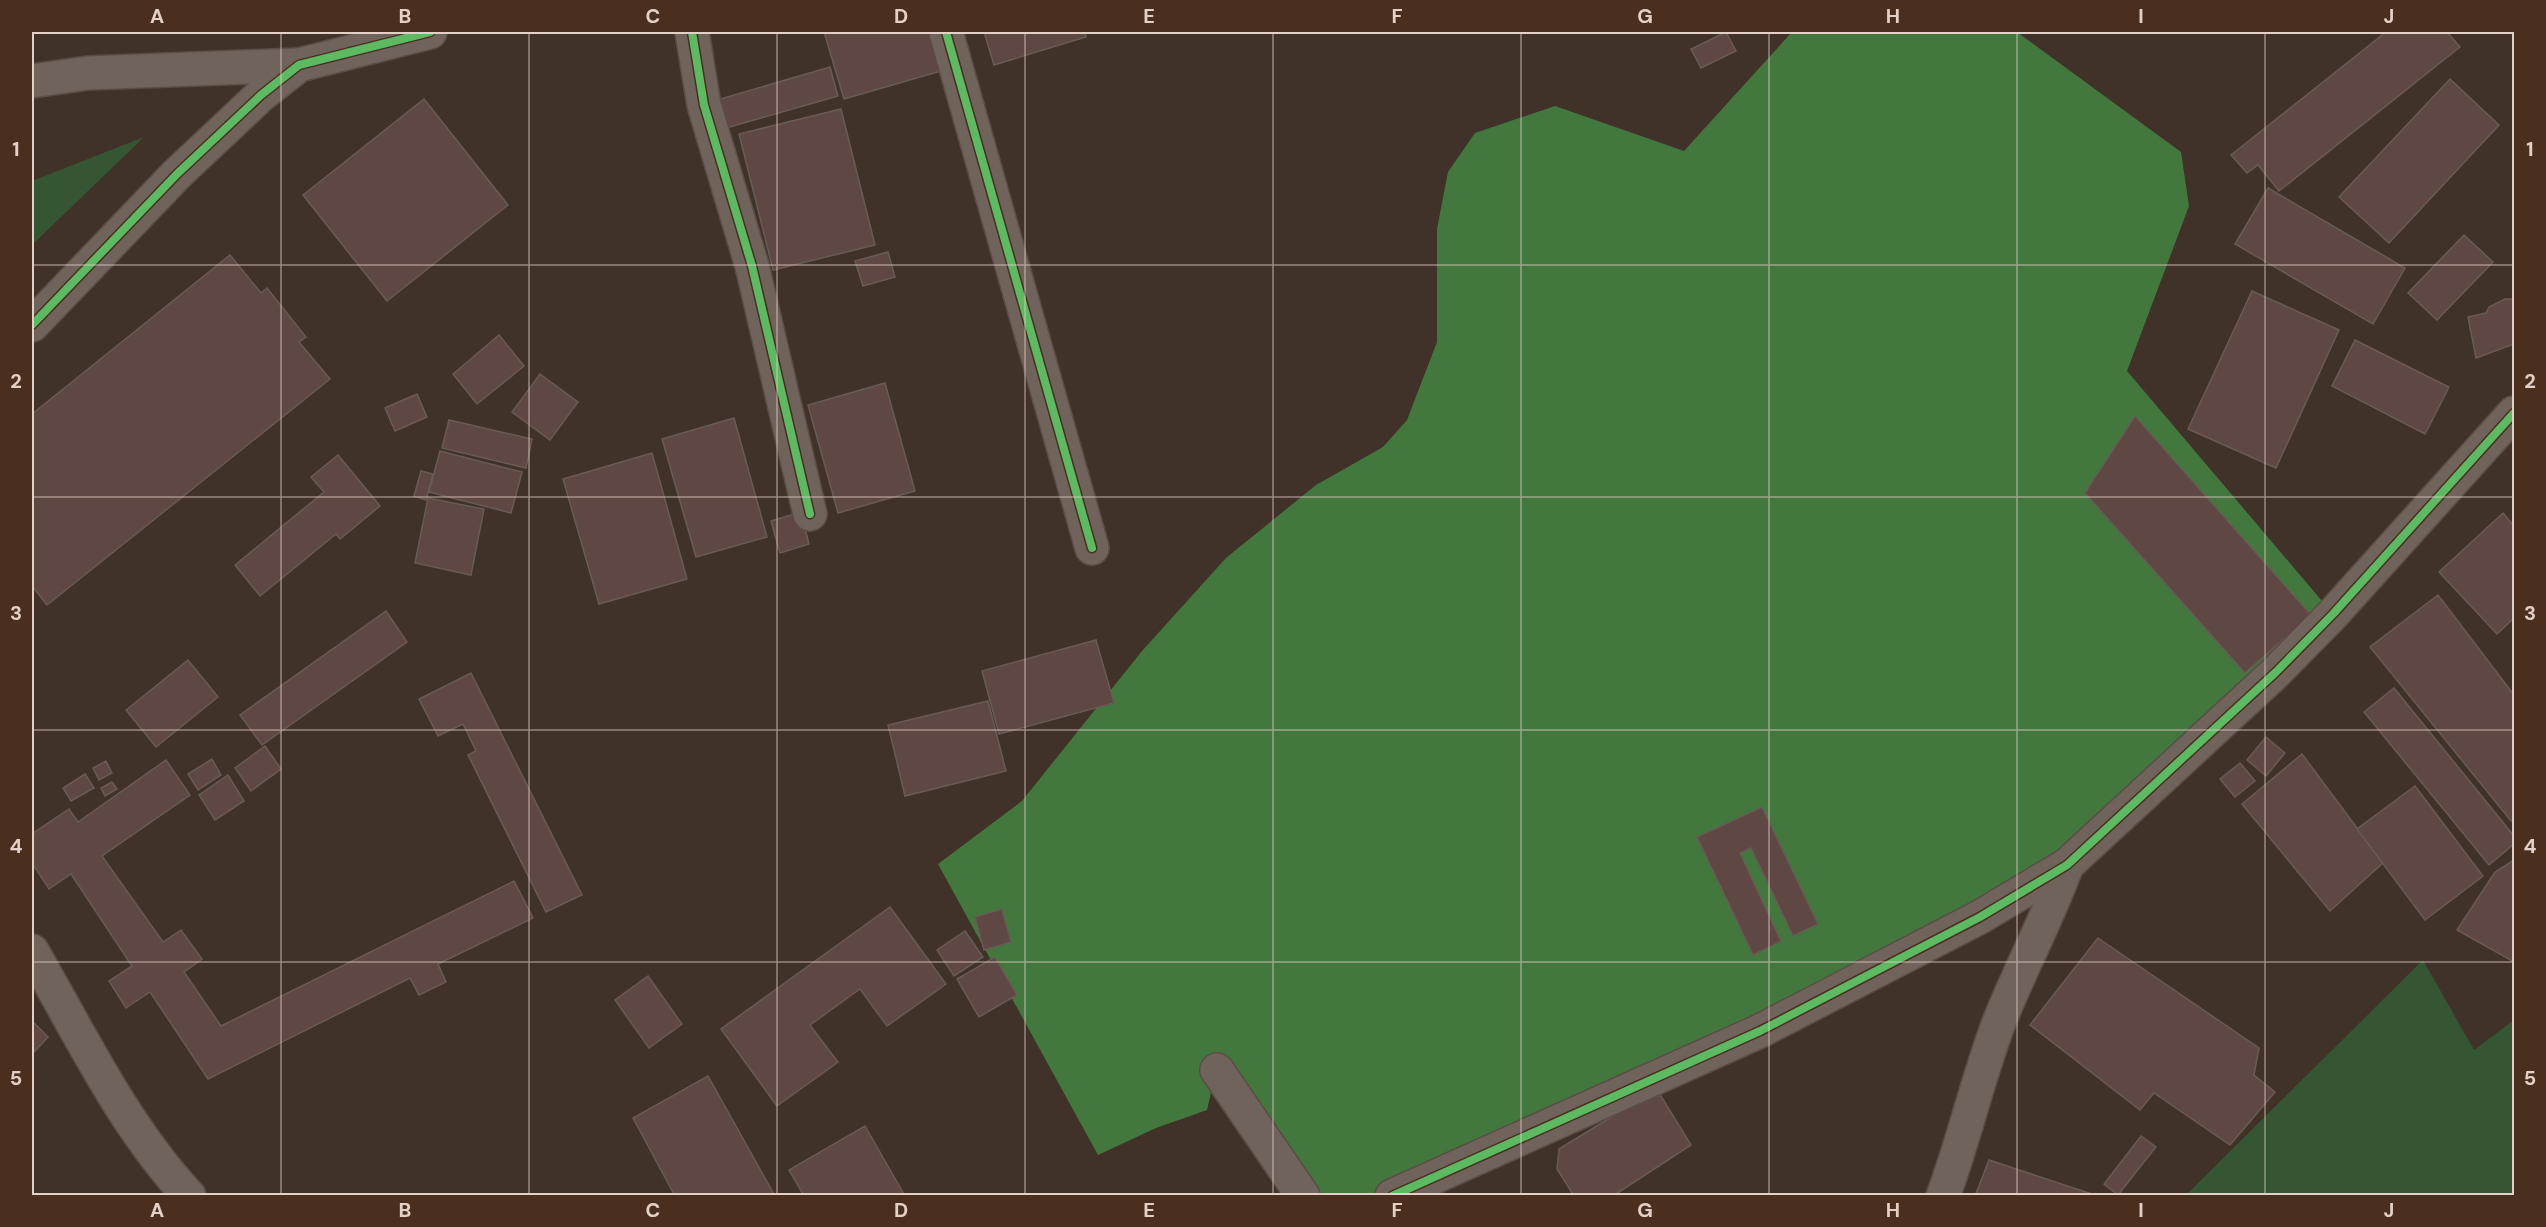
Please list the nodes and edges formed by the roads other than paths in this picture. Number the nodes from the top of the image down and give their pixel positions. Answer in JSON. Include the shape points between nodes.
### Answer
{"nodes":[{"id":1,"x":430,"y":32,"type":"edge"},
{"id":2,"x":693,"y":32,"type":"edge"},
{"id":3,"x":946,"y":32,"type":"edge"},
{"id":4,"x":299,"y":65,"type":"junction"},
{"id":5,"x":32,"y":81,"type":"edge"},
{"id":6,"x":32,"y":325,"type":"edge"},
{"id":7,"x":2514,"y":412,"type":"edge"},
{"id":8,"x":810,"y":514,"type":"dead end"},
{"id":9,"x":1092,"y":548,"type":"dead end"},
{"id":10,"x":2067,"y":865,"type":"junction"},
{"id":11,"x":32,"y":951,"type":"edge"},
{"id":12,"x":1217,"y":1070,"type":"dead end"},
{"id":13,"x":189,"y":1196,"type":"edge"},
{"id":14,"x":1303,"y":1196,"type":"edge"},
{"id":15,"x":1392,"y":1196,"type":"edge"},
{"id":16,"x":1943,"y":1196,"type":"edge"}],
"edges":[{"from":1,"to":4,"type":"street"},
{"from":2,"to":8,"type":"street","via":[[704,105],[752,266]]},
{"from":3,"to":9,"type":"street"},
{"from":4,"to":5,"type":"street","via":[[88,73]]},
{"from":4,"to":6,"type":"street","via":[[261,94],[177,174]]},
{"from":7,"to":10,"type":"street","via":[[2276,672]]},
{"from":10,"to":15,"type":"street","via":[[1980,916],[1760,1031]]},
{"from":10,"to":16,"type":"street","via":[[1998,1026]]},
{"from":11,"to":13,"type":"street","via":[[135,1129]]},
{"from":12,"to":14,"type":"street"}]}
